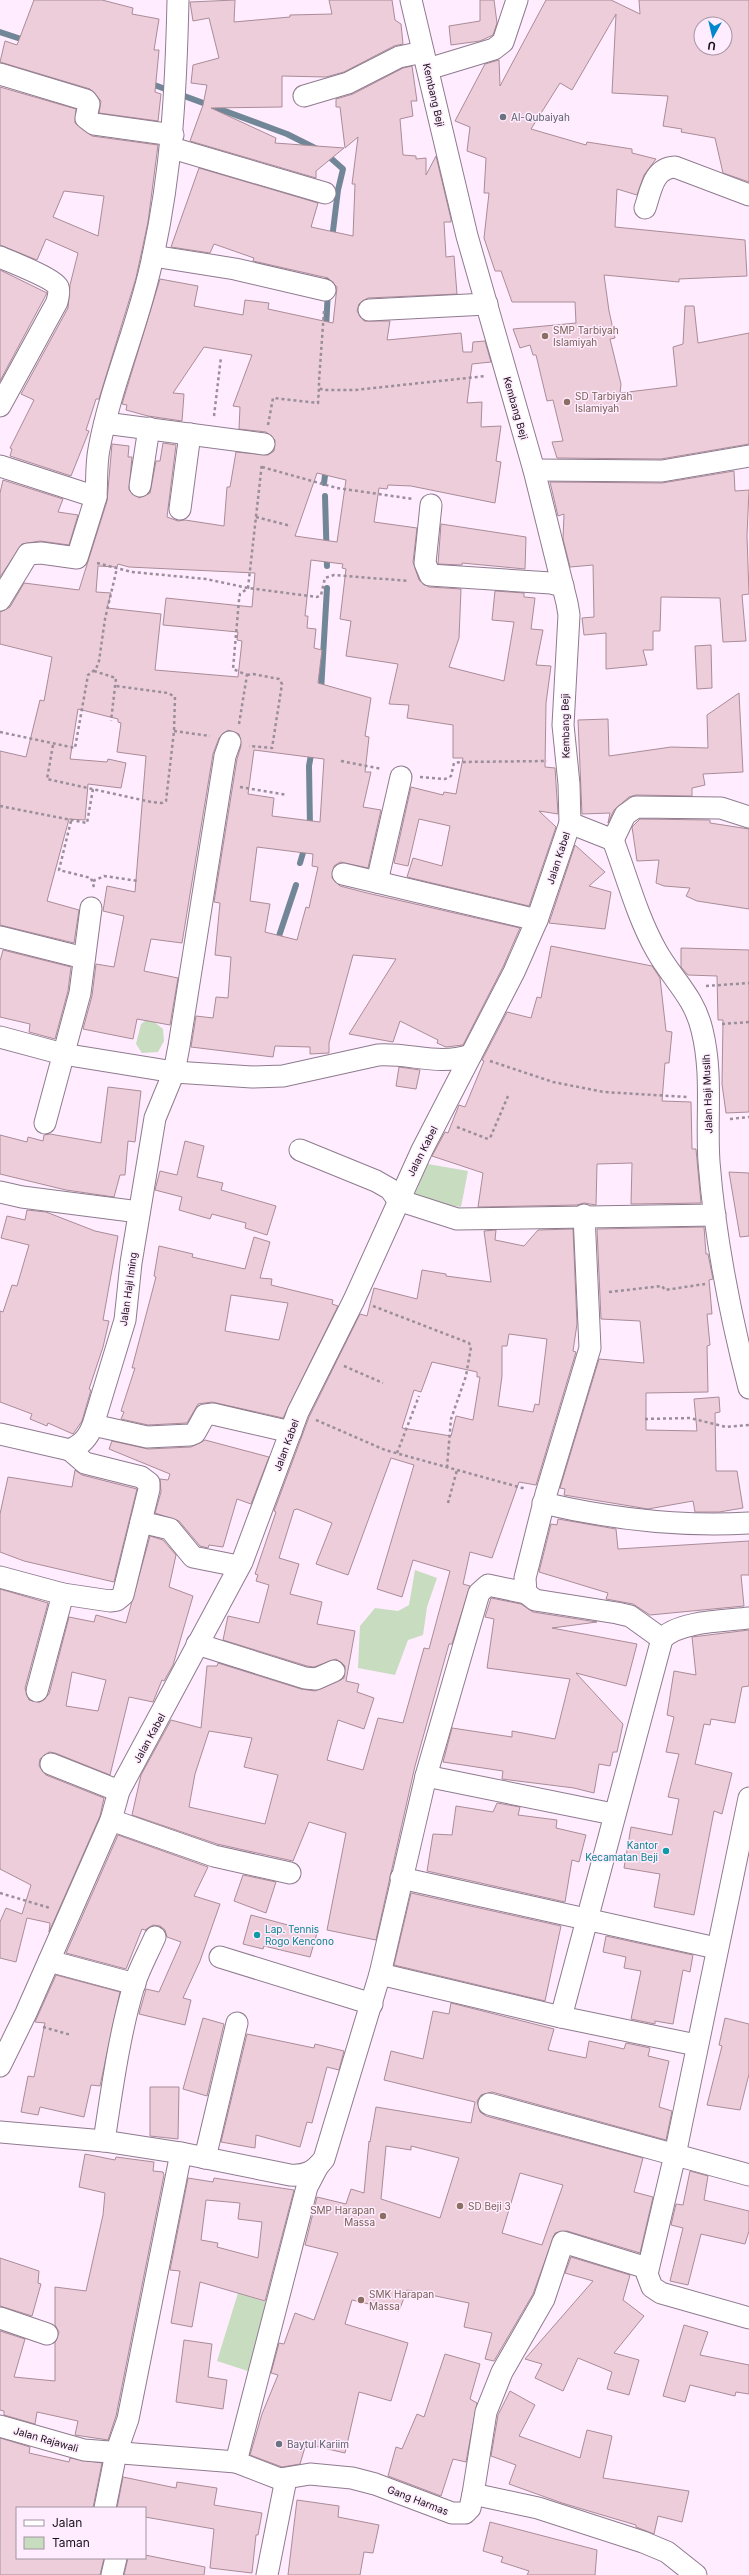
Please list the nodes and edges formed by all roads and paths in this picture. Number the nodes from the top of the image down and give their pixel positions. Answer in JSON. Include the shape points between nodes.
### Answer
{"nodes":[{"id":1,"x":178,"y":0,"type":"edge"},
{"id":2,"x":411,"y":0,"type":"edge"},
{"id":3,"x":517,"y":0,"type":"edge"},
{"id":4,"x":426,"y":60,"type":"junction"},
{"id":5,"x":0,"y":74,"type":"edge"},
{"id":6,"x":304,"y":96,"type":"dead end"},
{"id":7,"x":172,"y":141,"type":"junction"},
{"id":8,"x":325,"y":193,"type":"dead end"},
{"id":9,"x":749,"y":195,"type":"edge"},
{"id":10,"x":646,"y":208,"type":"dead end"},
{"id":11,"x":153,"y":256,"type":"junction"},
{"id":12,"x":0,"y":257,"type":"edge"},
{"id":13,"x":325,"y":290,"type":"joint"},
{"id":14,"x":487,"y":304,"type":"junction"},
{"id":15,"x":368,"y":310,"type":"dead end"},
{"id":16,"x":221,"y":357,"type":"dead end"},
{"id":17,"x":506,"y":373,"type":"junction"},
{"id":18,"x":319,"y":388,"type":"junction"},
{"id":19,"x":0,"y":406,"type":"edge"},
{"id":20,"x":105,"y":423,"type":"junction"},
{"id":21,"x":149,"y":428,"type":"junction"},
{"id":22,"x":190,"y":434,"type":"junction"},
{"id":23,"x":211,"y":436,"type":"junction"},
{"id":24,"x":264,"y":444,"type":"junction"},
{"id":25,"x":749,"y":456,"type":"edge"},
{"id":26,"x":0,"y":466,"type":"edge"},
{"id":27,"x":262,"y":467,"type":"junction"},
{"id":28,"x":534,"y":470,"type":"junction"},
{"id":29,"x":140,"y":486,"type":"dead end"},
{"id":30,"x":96,"y":497,"type":"junction"},
{"id":31,"x":431,"y":505,"type":"joint"},
{"id":32,"x":180,"y":509,"type":"dead end"},
{"id":33,"x":256,"y":517,"type":"junction"},
{"id":34,"x":292,"y":526,"type":"dead end"},
{"id":35,"x":77,"y":558,"type":"junction"},
{"id":36,"x":117,"y":568,"type":"junction"},
{"id":37,"x":563,"y":586,"type":"junction"},
{"id":38,"x":248,"y":588,"type":"junction"},
{"id":39,"x":317,"y":597,"type":"dead end"},
{"id":40,"x":0,"y":600,"type":"edge"},
{"id":41,"x":93,"y":671,"type":"junction"},
{"id":42,"x":247,"y":675,"type":"junction"},
{"id":43,"x":116,"y":686,"type":"junction"},
{"id":44,"x":111,"y":721,"type":"dead end"},
{"id":45,"x":174,"y":731,"type":"junction"},
{"id":46,"x":0,"y":732,"type":"edge"},
{"id":47,"x":230,"y":742,"type":"junction"},
{"id":48,"x":53,"y":745,"type":"junction"},
{"id":49,"x":566,"y":760,"type":"junction"},
{"id":50,"x":341,"y":761,"type":"dead end"},
{"id":51,"x":401,"y":777,"type":"junction"},
{"id":52,"x":221,"y":784,"type":"junction"},
{"id":53,"x":93,"y":789,"type":"junction"},
{"id":54,"x":287,"y":795,"type":"dead end"},
{"id":55,"x":0,"y":806,"type":"edge"},
{"id":56,"x":749,"y":817,"type":"edge"},
{"id":57,"x":71,"y":821,"type":"junction"},
{"id":58,"x":570,"y":823,"type":"junction"},
{"id":59,"x":613,"y":840,"type":"junction"},
{"id":60,"x":343,"y":874,"type":"dead end"},
{"id":61,"x":93,"y":881,"type":"junction"},
{"id":62,"x":138,"y":881,"type":"dead end"},
{"id":63,"x":377,"y":882,"type":"junction"},
{"id":64,"x":91,"y":908,"type":"joint"},
{"id":65,"x":537,"y":920,"type":"junction"},
{"id":66,"x":0,"y":937,"type":"edge"},
{"id":67,"x":84,"y":958,"type":"junction"},
{"id":68,"x":749,"y":983,"type":"edge"},
{"id":69,"x":684,"y":989,"type":"junction"},
{"id":70,"x":749,"y":1022,"type":"edge"},
{"id":71,"x":701,"y":1025,"type":"junction"},
{"id":72,"x":0,"y":1036,"type":"edge"},
{"id":73,"x":63,"y":1054,"type":"junction"},
{"id":74,"x":471,"y":1055,"type":"junction"},
{"id":75,"x":174,"y":1072,"type":"junction"},
{"id":76,"x":508,"y":1096,"type":"dead end"},
{"id":77,"x":710,"y":1098,"type":"junction"},
{"id":78,"x":439,"y":1119,"type":"junction"},
{"id":79,"x":45,"y":1123,"type":"dead end"},
{"id":80,"x":300,"y":1150,"type":"dead end"},
{"id":81,"x":0,"y":1192,"type":"edge"},
{"id":82,"x":398,"y":1200,"type":"junction"},
{"id":83,"x":139,"y":1212,"type":"junction"},
{"id":84,"x":584,"y":1215,"type":"junction"},
{"id":85,"x":715,"y":1215,"type":"junction"},
{"id":86,"x":726,"y":1281,"type":"junction"},
{"id":87,"x":588,"y":1294,"type":"junction"},
{"id":88,"x":355,"y":1299,"type":"junction"},
{"id":89,"x":326,"y":1358,"type":"junction"},
{"id":90,"x":383,"y":1383,"type":"dead end"},
{"id":91,"x":749,"y":1388,"type":"edge"},
{"id":92,"x":419,"y":1396,"type":"dead end"},
{"id":93,"x":298,"y":1412,"type":"junction"},
{"id":94,"x":644,"y":1419,"type":"dead end"},
{"id":95,"x":93,"y":1424,"type":"junction"},
{"id":96,"x":749,"y":1425,"type":"edge"},
{"id":97,"x":291,"y":1432,"type":"junction"},
{"id":98,"x":0,"y":1434,"type":"edge"},
{"id":99,"x":70,"y":1450,"type":"junction"},
{"id":100,"x":397,"y":1453,"type":"junction"},
{"id":101,"x":447,"y":1467,"type":"junction"},
{"id":102,"x":457,"y":1470,"type":"junction"},
{"id":103,"x":545,"y":1499,"type":"junction"},
{"id":104,"x":448,"y":1503,"type":"dead end"},
{"id":105,"x":141,"y":1522,"type":"junction"},
{"id":106,"x":749,"y":1523,"type":"edge"},
{"id":107,"x":238,"y":1566,"type":"junction"},
{"id":108,"x":0,"y":1576,"type":"edge"},
{"id":109,"x":526,"y":1593,"type":"junction"},
{"id":110,"x":63,"y":1594,"type":"junction"},
{"id":111,"x":749,"y":1618,"type":"edge"},
{"id":112,"x":662,"y":1639,"type":"junction"},
{"id":113,"x":197,"y":1644,"type":"junction"},
{"id":114,"x":334,"y":1671,"type":"dead end"},
{"id":115,"x":37,"y":1691,"type":"dead end"},
{"id":116,"x":51,"y":1764,"type":"dead end"},
{"id":117,"x":426,"y":1776,"type":"junction"},
{"id":118,"x":119,"y":1791,"type":"junction"},
{"id":119,"x":749,"y":1798,"type":"edge"},
{"id":120,"x":614,"y":1814,"type":"junction"},
{"id":121,"x":111,"y":1820,"type":"junction"},
{"id":122,"x":290,"y":1873,"type":"dead end"},
{"id":123,"x":401,"y":1878,"type":"junction"},
{"id":124,"x":0,"y":1893,"type":"edge"},
{"id":125,"x":70,"y":1914,"type":"junction"},
{"id":126,"x":587,"y":1919,"type":"junction"},
{"id":127,"x":154,"y":1937,"type":"dead end"},
{"id":128,"x":716,"y":1948,"type":"junction"},
{"id":129,"x":220,"y":1957,"type":"dead end"},
{"id":130,"x":49,"y":1960,"type":"junction"},
{"id":131,"x":380,"y":1974,"type":"junction"},
{"id":132,"x":135,"y":1984,"type":"junction"},
{"id":133,"x":372,"y":2004,"type":"junction"},
{"id":134,"x":561,"y":2017,"type":"junction"},
{"id":135,"x":22,"y":2022,"type":"junction"},
{"id":136,"x":237,"y":2023,"type":"dead end"},
{"id":137,"x":71,"y":2035,"type":"dead end"},
{"id":138,"x":696,"y":2045,"type":"junction"},
{"id":139,"x":0,"y":2066,"type":"edge"},
{"id":140,"x":489,"y":2104,"type":"dead end"},
{"id":141,"x":0,"y":2132,"type":"edge"},
{"id":142,"x":104,"y":2141,"type":"junction"},
{"id":143,"x":181,"y":2153,"type":"junction"},
{"id":144,"x":675,"y":2155,"type":"junction"},
{"id":145,"x":205,"y":2158,"type":"junction"},
{"id":146,"x":318,"y":2166,"type":"junction"},
{"id":147,"x":749,"y":2175,"type":"edge"},
{"id":148,"x":647,"y":2268,"type":"junction"},
{"id":149,"x":0,"y":2318,"type":"edge"},
{"id":150,"x":749,"y":2318,"type":"edge"},
{"id":151,"x":47,"y":2334,"type":"dead end"},
{"id":152,"x":0,"y":2426,"type":"edge"},
{"id":153,"x":116,"y":2453,"type":"junction"},
{"id":154,"x":236,"y":2462,"type":"junction"},
{"id":155,"x":286,"y":2479,"type":"junction"},
{"id":156,"x":473,"y":2494,"type":"junction"},
{"id":157,"x":105,"y":2507,"type":"edge"},
{"id":158,"x":116,"y":2559,"type":"edge"},
{"id":159,"x":112,"y":2575,"type":"edge"},
{"id":160,"x":267,"y":2575,"type":"edge"},
{"id":161,"x":696,"y":2575,"type":"edge"}],
"edges":[{"from":1,"to":7,"type":"street"},
{"from":2,"to":4,"type":"street","name":"Kembang Beji"},
{"from":3,"to":4,"type":"street","via":[[503,42],[494,49]]},
{"from":4,"to":6,"type":"street","via":[[399,57],[348,83]]},
{"from":4,"to":14,"type":"street","name":"Kembang Beji","via":[[467,236]]},
{"from":5,"to":7,"type":"street","via":[[86,100],[89,104],[86,118],[94,124]]},
{"from":7,"to":8,"type":"street"},
{"from":7,"to":11,"type":"street"},
{"from":9,"to":10,"type":"street","via":[[675,167],[665,168],[658,173]]},
{"from":11,"to":13,"type":"street","via":[[235,269]]},
{"from":11,"to":20,"type":"street"},
{"from":12,"to":19,"type":"street","via":[[49,280],[57,285],[59,292],[57,302]]},
{"from":13,"to":18,"type":"path"},
{"from":14,"to":15,"type":"street"},
{"from":14,"to":17,"type":"street","name":"Kembang Beji"},
{"from":16,"to":23,"type":"path"},
{"from":17,"to":18,"type":"path","via":[[355,390]]},
{"from":17,"to":28,"type":"street","name":"Kembang Beji"},
{"from":18,"to":24,"type":"path","via":[[318,403],[274,398]]},
{"from":20,"to":21,"type":"street"},
{"from":20,"to":30,"type":"street","via":[[99,450]]},
{"from":21,"to":22,"type":"street"},
{"from":21,"to":29,"type":"street"},
{"from":22,"to":23,"type":"street"},
{"from":22,"to":32,"type":"street"},
{"from":23,"to":24,"type":"street"},
{"from":24,"to":27,"type":"path"},
{"from":25,"to":28,"type":"street","via":[[662,471]]},
{"from":26,"to":30,"type":"street"},
{"from":27,"to":31,"type":"path","via":[[337,488],[428,501]]},
{"from":27,"to":33,"type":"path"},
{"from":28,"to":37,"type":"street","name":"Kembang Beji"},
{"from":30,"to":35,"type":"street"},
{"from":31,"to":37,"type":"street","via":[[425,563],[430,575],[551,583]]},
{"from":33,"to":34,"type":"path"},
{"from":33,"to":38,"type":"path"},
{"from":35,"to":36,"type":"path"},
{"from":35,"to":40,"type":"street","via":[[41,553],[28,554]]},
{"from":36,"to":38,"type":"path","via":[[132,572],[206,579]]},
{"from":36,"to":41,"type":"path","via":[[105,619],[100,661]]},
{"from":37,"to":49,"type":"street","name":"Kembang Beji","via":[[568,615],[563,725]]},
{"from":38,"to":39,"type":"path"},
{"from":38,"to":42,"type":"path","via":[[240,594],[233,664],[235,671]]},
{"from":41,"to":43,"type":"path","via":[[116,678]]},
{"from":41,"to":48,"type":"path","via":[[88,675],[75,748]]},
{"from":42,"to":47,"type":"path","via":[[238,731]]},
{"from":42,"to":47,"type":"path","via":[[253,674],[281,681],[273,744],[270,749]]},
{"from":43,"to":44,"type":"path"},
{"from":43,"to":45,"type":"path","via":[[168,693],[175,697]]},
{"from":45,"to":47,"type":"path","via":[[221,737]]},
{"from":45,"to":53,"type":"path","via":[[166,801],[151,802]]},
{"from":46,"to":48,"type":"path"},
{"from":47,"to":52,"type":"street","name":"Jalan Haji Iming"},
{"from":48,"to":53,"type":"path","via":[[47,779]]},
{"from":49,"to":51,"type":"path","via":[[461,762],[454,764],[451,776],[445,779]]},
{"from":49,"to":58,"type":"street","name":"Kembang Beji","via":[[570,784]]},
{"from":50,"to":51,"type":"path","via":[[392,771]]},
{"from":51,"to":63,"type":"street"},
{"from":52,"to":54,"type":"path"},
{"from":52,"to":75,"type":"street","name":"Jalan Haji Iming"},
{"from":53,"to":57,"type":"path","via":[[87,823]]},
{"from":55,"to":57,"type":"path"},
{"from":56,"to":59,"type":"street","via":[[721,808],[636,807],[626,815]]},
{"from":57,"to":61,"type":"path","via":[[59,870],[91,878]]},
{"from":58,"to":59,"type":"street"},
{"from":58,"to":65,"type":"street","name":"Jalan Kabel"},
{"from":59,"to":69,"type":"street","name":"Jalan Haji Muslih","via":[[648,934],[667,968]]},
{"from":60,"to":63,"type":"street"},
{"from":61,"to":62,"type":"path","via":[[104,876]]},
{"from":61,"to":64,"type":"path"},
{"from":63,"to":65,"type":"street"},
{"from":64,"to":67,"type":"street"},
{"from":65,"to":74,"type":"street","name":"Jalan Kabel","via":[[514,972]]},
{"from":66,"to":67,"type":"street"},
{"from":67,"to":73,"type":"street","via":[[80,993]]},
{"from":68,"to":69,"type":"path"},
{"from":69,"to":71,"type":"street","name":"Jalan Haji Muslih"},
{"from":70,"to":71,"type":"path"},
{"from":71,"to":77,"type":"street","name":"Jalan Haji Muslih"},
{"from":72,"to":73,"type":"street"},
{"from":73,"to":75,"type":"street"},
{"from":73,"to":79,"type":"street"},
{"from":74,"to":75,"type":"street","via":[[441,1061],[391,1054],[269,1077]]},
{"from":74,"to":77,"type":"path","via":[[553,1082],[604,1092]]},
{"from":74,"to":78,"type":"street","name":"Jalan Kabel"},
{"from":75,"to":83,"type":"street","name":"Jalan Haji Iming","via":[[155,1118]]},
{"from":76,"to":78,"type":"path","via":[[488,1139]]},
{"from":77,"to":85,"type":"street","name":"Jalan Haji Muslih","via":[[709,1160]]},
{"from":78,"to":82,"type":"street","name":"Jalan Kabel"},
{"from":80,"to":82,"type":"street","via":[[376,1181],[390,1189]]},
{"from":81,"to":83,"type":"street"},
{"from":82,"to":84,"type":"street","via":[[457,1219],[492,1220]]},
{"from":82,"to":88,"type":"street","name":"Jalan Kabel"},
{"from":83,"to":95,"type":"street","name":"Jalan Haji Iming","via":[[125,1320]]},
{"from":84,"to":85,"type":"street"},
{"from":84,"to":87,"type":"street"},
{"from":85,"to":86,"type":"street","name":"Jalan Haji Muslih"},
{"from":86,"to":87,"type":"path","via":[[665,1290],[662,1286]]},
{"from":86,"to":91,"type":"street","name":"Jalan Haji Muslih"},
{"from":87,"to":103,"type":"street","via":[[590,1348]]},
{"from":88,"to":89,"type":"street","name":"Jalan Kabel"},
{"from":88,"to":101,"type":"path","via":[[469,1343],[471,1347],[466,1376],[451,1419]]},
{"from":89,"to":90,"type":"path"},
{"from":89,"to":93,"type":"street","name":"Jalan Kabel"},
{"from":92,"to":100,"type":"path"},
{"from":93,"to":97,"type":"street","name":"Jalan Kabel"},
{"from":93,"to":100,"type":"path"},
{"from":94,"to":96,"type":"path","via":[[690,1418],[726,1427]]},
{"from":95,"to":97,"type":"street","via":[[147,1437],[190,1435],[195,1433],[205,1415],[213,1414]]},
{"from":95,"to":99,"type":"street","name":"Jalan Haji Iming","via":[[89,1435],[80,1445]]},
{"from":97,"to":107,"type":"street","name":"Jalan Kabel"},
{"from":98,"to":99,"type":"street"},
{"from":99,"to":105,"type":"street","via":[[85,1462],[147,1480],[149,1489]]},
{"from":100,"to":101,"type":"path"},
{"from":101,"to":102,"type":"path"},
{"from":102,"to":103,"type":"path"},
{"from":102,"to":104,"type":"path"},
{"from":103,"to":106,"type":"street","via":[[620,1517],[704,1526]]},
{"from":103,"to":109,"type":"street","via":[[525,1578]]},
{"from":105,"to":107,"type":"street","via":[[170,1529],[193,1557]]},
{"from":105,"to":110,"type":"street","via":[[123,1595],[110,1601]]},
{"from":107,"to":113,"type":"street","name":"Jalan Kabel"},
{"from":108,"to":110,"type":"street"},
{"from":109,"to":112,"type":"street","via":[[535,1600],[630,1616]]},
{"from":109,"to":117,"type":"street","via":[[488,1585],[480,1593]]},
{"from":110,"to":115,"type":"street"},
{"from":111,"to":112,"type":"street","via":[[679,1627],[668,1632]]},
{"from":112,"to":120,"type":"street"},
{"from":113,"to":114,"type":"street","via":[[305,1678],[316,1679]]},
{"from":113,"to":118,"type":"street","name":"Jalan Kabel","via":[[158,1722]]},
{"from":116,"to":118,"type":"street"},
{"from":117,"to":120,"type":"street"},
{"from":117,"to":123,"type":"street"},
{"from":118,"to":121,"type":"street","name":"Jalan Kabel"},
{"from":119,"to":128,"type":"street"},
{"from":120,"to":126,"type":"street"},
{"from":121,"to":122,"type":"street","via":[[214,1856]]},
{"from":121,"to":125,"type":"street","name":"Jalan Kabel"},
{"from":123,"to":126,"type":"street"},
{"from":123,"to":131,"type":"street"},
{"from":124,"to":125,"type":"path"},
{"from":125,"to":130,"type":"street","name":"Jalan Kabel"},
{"from":126,"to":128,"type":"street"},
{"from":126,"to":134,"type":"street"},
{"from":127,"to":132,"type":"street"},
{"from":128,"to":138,"type":"street"},
{"from":129,"to":133,"type":"street"},
{"from":130,"to":132,"type":"street"},
{"from":130,"to":135,"type":"street","name":"Jalan Kabel"},
{"from":131,"to":133,"type":"street"},
{"from":131,"to":134,"type":"street"},
{"from":132,"to":142,"type":"street","via":[[113,2079]]},
{"from":133,"to":146,"type":"street","via":[[324,2159]]},
{"from":134,"to":138,"type":"street"},
{"from":135,"to":137,"type":"path"},
{"from":135,"to":139,"type":"street","name":"Jalan Kabel"},
{"from":136,"to":145,"type":"street"},
{"from":138,"to":144,"type":"street"},
{"from":140,"to":144,"type":"street"},
{"from":141,"to":142,"type":"street"},
{"from":142,"to":143,"type":"street"},
{"from":143,"to":145,"type":"street"},
{"from":143,"to":153,"type":"street","via":[[128,2419]]},
{"from":144,"to":147,"type":"street"},
{"from":144,"to":148,"type":"street"},
{"from":145,"to":146,"type":"street","via":[[290,2175],[307,2174]]},
{"from":146,"to":154,"type":"street","via":[[307,2187]]},
{"from":148,"to":150,"type":"street","via":[[648,2280],[661,2293]]},
{"from":148,"to":156,"type":"street","name":"Gang Harmas","via":[[563,2242],[544,2299],[502,2372],[486,2412]]},
{"from":149,"to":151,"type":"street"},
{"from":152,"to":153,"type":"street","name":"Jalan Rajawali","via":[[71,2448]]},
{"from":153,"to":154,"type":"street"},
{"from":153,"to":157,"type":"street"},
{"from":154,"to":155,"type":"street"},
{"from":155,"to":156,"type":"street","name":"Gang Harmas","via":[[310,2474],[352,2478],[459,2514],[470,2508]]},
{"from":155,"to":160,"type":"street"},
{"from":156,"to":161,"type":"street","via":[[538,2508],[643,2542],[667,2552]]},
{"from":158,"to":159,"type":"street"}]}
